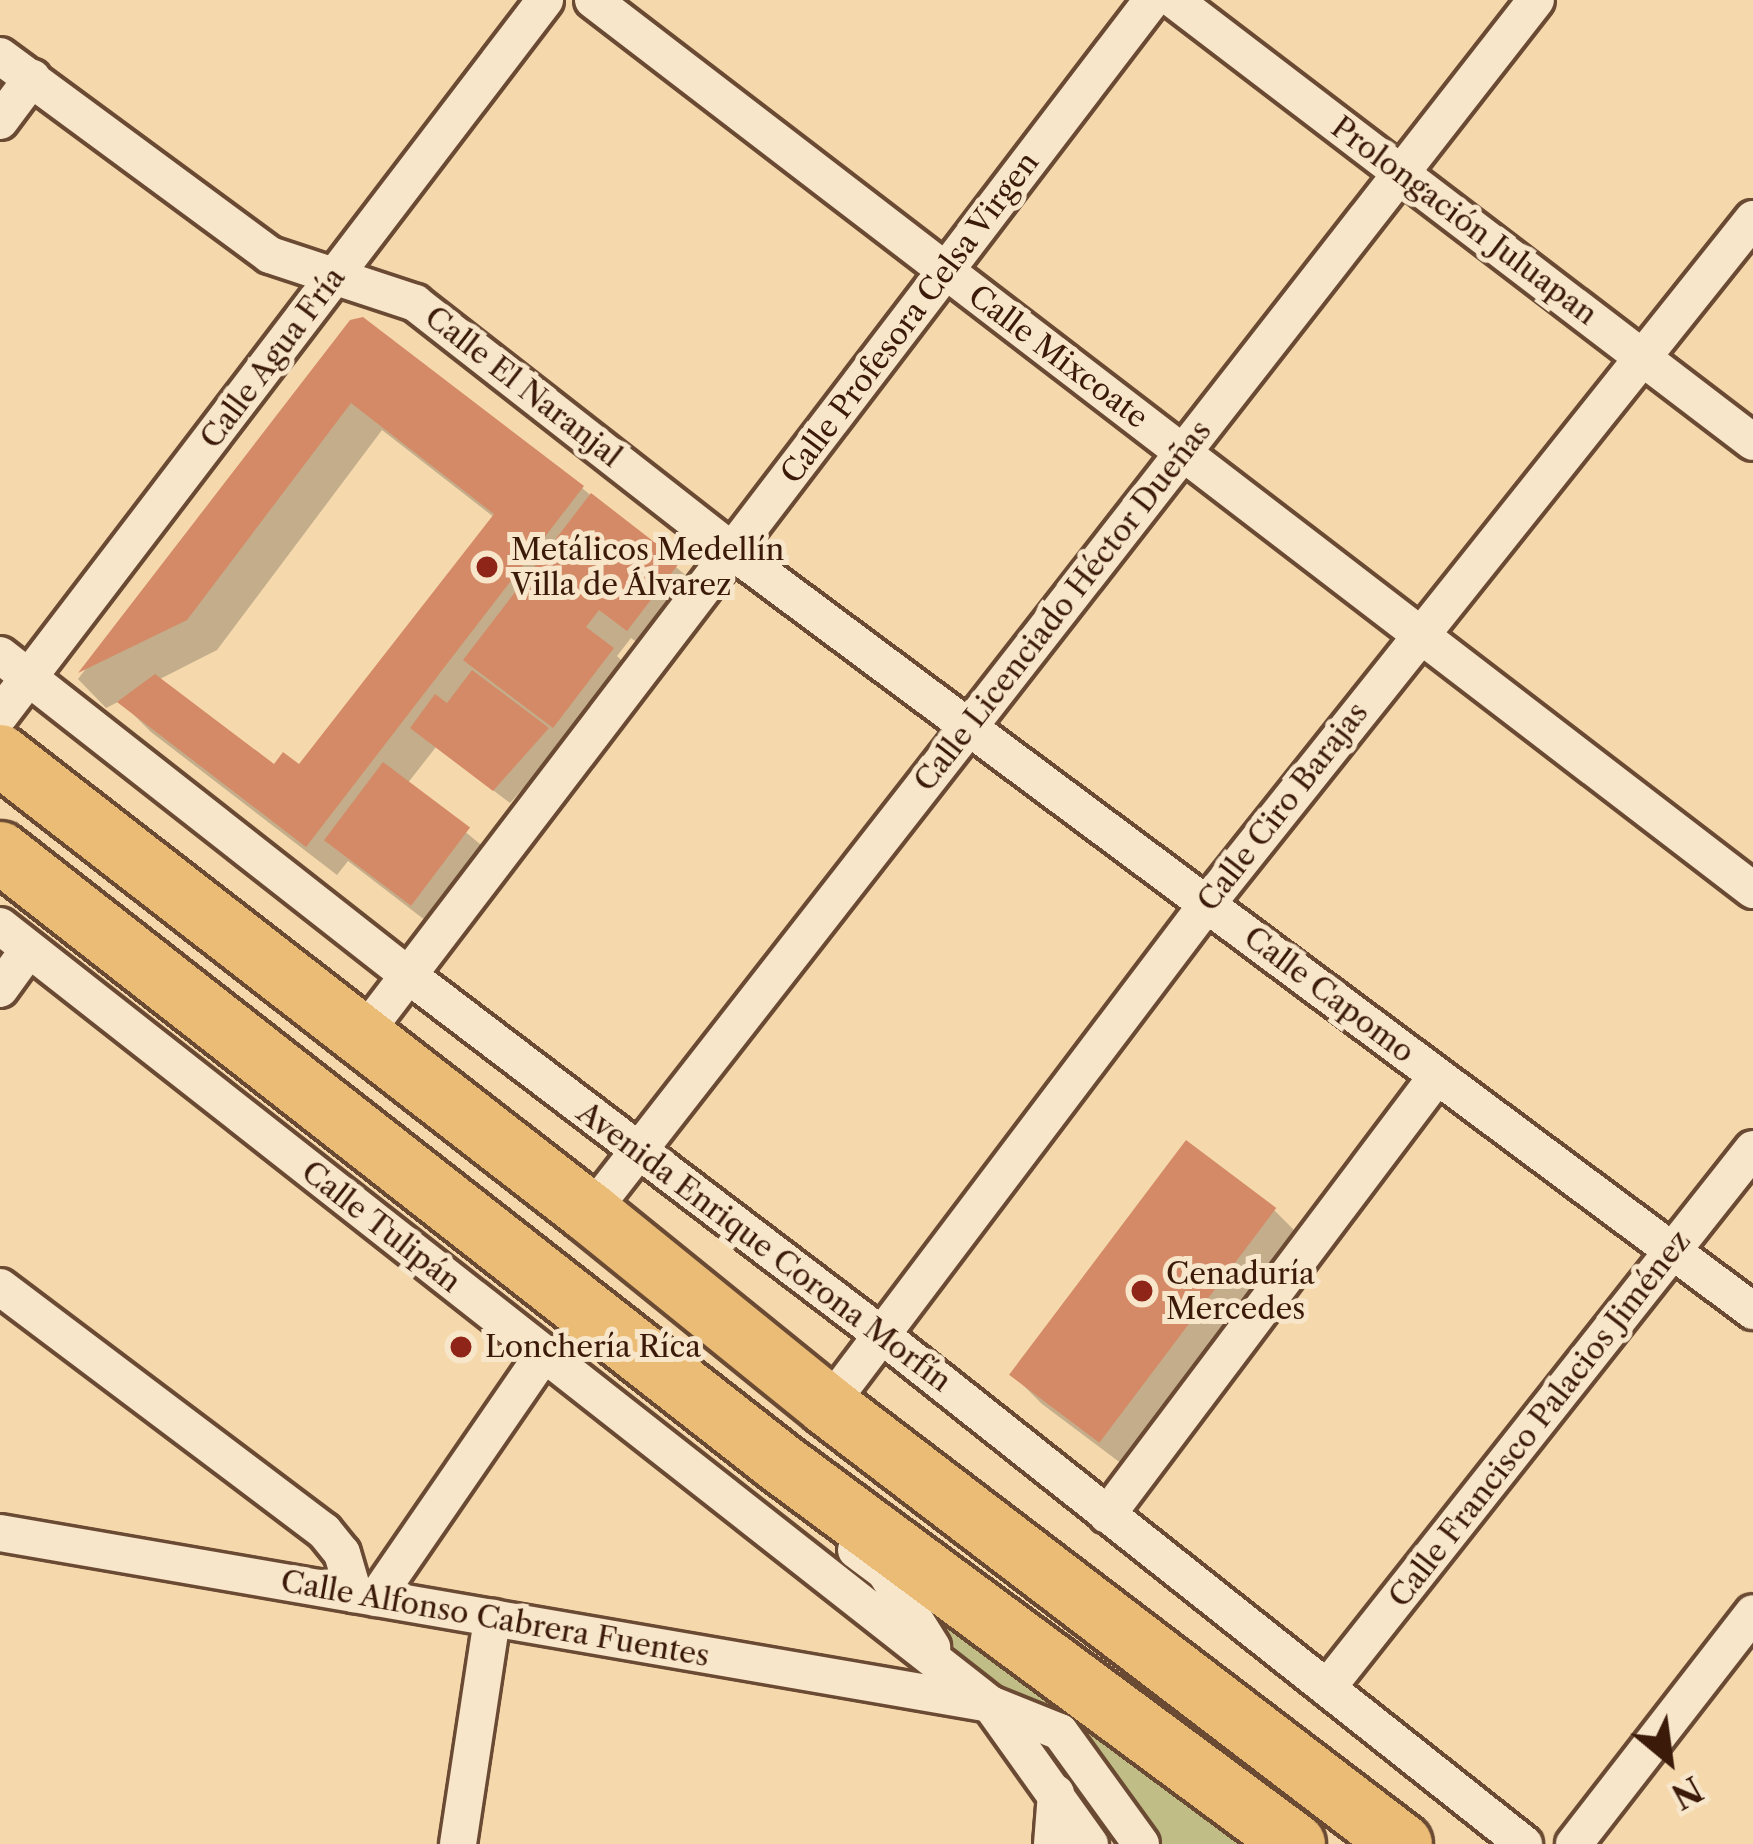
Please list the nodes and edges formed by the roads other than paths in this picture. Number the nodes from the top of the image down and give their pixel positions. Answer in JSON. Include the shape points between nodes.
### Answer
{"nodes":[{"id":1,"x":545,"y":0,"type":"edge"},
{"id":2,"x":592,"y":0,"type":"edge"},
{"id":3,"x":1152,"y":0,"type":"edge"},
{"id":4,"x":1174,"y":0,"type":"edge"},
{"id":5,"x":1536,"y":0,"type":"edge"},
{"id":6,"x":0,"y":56,"type":"edge"},
{"id":7,"x":32,"y":78,"type":"junction"},
{"id":8,"x":0,"y":121,"type":"edge"},
{"id":9,"x":1401,"y":173,"type":"junction"},
{"id":10,"x":1753,"y":219,"type":"edge"},
{"id":11,"x":946,"y":271,"type":"junction"},
{"id":12,"x":332,"y":280,"type":"junction"},
{"id":13,"x":1641,"y":356,"type":"junction"},
{"id":14,"x":1753,"y":442,"type":"edge"},
{"id":15,"x":1183,"y":453,"type":"junction"},
{"id":16,"x":732,"y":551,"type":"junction"},
{"id":17,"x":1418,"y":633,"type":"junction"},
{"id":18,"x":14,"y":666,"type":"edge"},
{"id":19,"x":0,"y":715,"type":"edge"},
{"id":20,"x":968,"y":727,"type":"junction"},
{"id":21,"x":0,"y":754,"type":"edge"},
{"id":22,"x":0,"y":852,"type":"edge"},
{"id":23,"x":1753,"y":890,"type":"edge"},
{"id":24,"x":1207,"y":904,"type":"junction"},
{"id":25,"x":14,"y":938,"type":"edge"},
{"id":26,"x":408,"y":975,"type":"junction"},
{"id":27,"x":0,"y":989,"type":"edge"},
{"id":28,"x":362,"y":1036,"type":"junction"},
{"id":29,"x":1437,"y":1076,"type":"junction"},
{"id":30,"x":1753,"y":1149,"type":"edge"},
{"id":31,"x":638,"y":1151,"type":"junction"},
{"id":32,"x":590,"y":1213,"type":"junction"},
{"id":33,"x":1673,"y":1251,"type":"junction"},
{"id":34,"x":0,"y":1287,"type":"edge"},
{"id":35,"x":1753,"y":1311,"type":"edge"},
{"id":36,"x":879,"y":1333,"type":"junction"},
{"id":37,"x":638,"y":1352,"type":"junction"},
{"id":38,"x":544,"y":1354,"type":"junction"},
{"id":39,"x":828,"y":1406,"type":"junction"},
{"id":40,"x":1107,"y":1515,"type":"junction"},
{"id":41,"x":0,"y":1533,"type":"edge"},
{"id":42,"x":365,"y":1596,"type":"junction"},
{"id":43,"x":1753,"y":1612,"type":"edge"},
{"id":44,"x":492,"y":1618,"type":"junction"},
{"id":45,"x":946,"y":1670,"type":"junction"},
{"id":46,"x":1328,"y":1688,"type":"junction"},
{"id":47,"x":990,"y":1704,"type":"junction"},
{"id":48,"x":1056,"y":1793,"type":"junction"},
{"id":49,"x":458,"y":1844,"type":"edge"},
{"id":50,"x":1052,"y":1844,"type":"edge"},
{"id":51,"x":1090,"y":1844,"type":"edge"},
{"id":52,"x":1141,"y":1844,"type":"edge"},
{"id":53,"x":1295,"y":1844,"type":"edge"},
{"id":54,"x":1402,"y":1844,"type":"edge"},
{"id":55,"x":1524,"y":1844,"type":"edge"},
{"id":56,"x":1574,"y":1844,"type":"edge"}],
"edges":[{"from":1,"to":12,"type":"street","name":"Calle Agua Fría"},
{"from":2,"to":11,"type":"street","name":"Calle Mixcoate"},
{"from":3,"to":11,"type":"street","name":"Calle Profesora Celsa Virgen"},
{"from":4,"to":9,"type":"street","name":"Prolongación Juluapan"},
{"from":5,"to":9,"type":"street","name":"Calle Licenciado Héctor Dueñas"},
{"from":6,"to":7,"type":"street","name":"Calle El Naranjal"},
{"from":7,"to":8,"type":"street"},
{"from":7,"to":12,"type":"street","name":"Calle El Naranjal","via":[[270,255]]},
{"from":9,"to":13,"type":"street","name":"Prolongación Juluapan"},
{"from":9,"to":15,"type":"street","name":"Calle Licenciado Héctor Dueñas"},
{"from":10,"to":13,"type":"street","name":"Calle Ciro Barajas"},
{"from":11,"to":15,"type":"street","name":"Calle Mixcoate"},
{"from":11,"to":16,"type":"street","name":"Calle Profesora Celsa Virgen"},
{"from":12,"to":16,"type":"street","name":"Calle El Naranjal","via":[[415,304]]},
{"from":12,"to":18,"type":"street","name":"Calle Agua Fría"},
{"from":13,"to":14,"type":"street","name":"Prolongación Juluapan"},
{"from":13,"to":17,"type":"street","name":"Calle Ciro Barajas"},
{"from":15,"to":17,"type":"street","name":"Calle Mixcoate"},
{"from":15,"to":20,"type":"street","name":"Calle Licenciado Héctor Dueñas"},
{"from":16,"to":20,"type":"street","name":"Calle Capomo"},
{"from":16,"to":26,"type":"street","name":"Calle Profesora Celsa Virgen"},
{"from":17,"to":23,"type":"street","name":"Calle Mixcoate"},
{"from":17,"to":24,"type":"street","name":"Calle Ciro Barajas"},
{"from":18,"to":19,"type":"street","name":"Calle Agua Fría"},
{"from":18,"to":26,"type":"street","name":"Avenida Enrique Corona Morfín"},
{"from":20,"to":24,"type":"street","name":"Calle Capomo"},
{"from":20,"to":31,"type":"street","name":"Calle Licenciado Héctor Dueñas"},
{"from":21,"to":28,"type":"main road"},
{"from":22,"to":37,"type":"main road"},
{"from":24,"to":29,"type":"street","name":"Calle Capomo"},
{"from":24,"to":36,"type":"street","name":"Calle Ciro Barajas"},
{"from":25,"to":27,"type":"street"},
{"from":25,"to":38,"type":"street","name":"Calle Tulipán"},
{"from":26,"to":28,"type":"street","name":"Calle Profesora Celsa Virgen"},
{"from":26,"to":31,"type":"street","name":"Avenida Enrique Corona Morfín"},
{"from":28,"to":32,"type":"main road"},
{"from":29,"to":33,"type":"street","name":"Calle Capomo"},
{"from":29,"to":40,"type":"street"},
{"from":30,"to":33,"type":"street","name":"Calle Francisco Palacios Jiménez"},
{"from":31,"to":32,"type":"street","name":"Calle Licenciado Héctor Dueñas"},
{"from":31,"to":36,"type":"street","name":"Avenida Enrique Corona Morfín"},
{"from":32,"to":39,"type":"main road"},
{"from":33,"to":35,"type":"street","name":"Calle Capomo"},
{"from":33,"to":46,"type":"street","name":"Calle Francisco Palacios Jiménez"},
{"from":34,"to":42,"type":"street","via":[[324,1531]]},
{"from":36,"to":39,"type":"street","name":"Calle Ciro Barajas"},
{"from":36,"to":40,"type":"street","name":"Avenida Enrique Corona Morfín"},
{"from":37,"to":45,"type":"street","via":[[676,1412],[885,1573]]},
{"from":37,"to":53,"type":"main road"},
{"from":38,"to":42,"type":"street"},
{"from":38,"to":45,"type":"street","name":"Calle Tulipán"},
{"from":39,"to":54,"type":"main road"},
{"from":40,"to":46,"type":"street","name":"Avenida Enrique Corona Morfín"},
{"from":41,"to":42,"type":"street","name":"Calle Alfonso Cabrera Fuentes"},
{"from":42,"to":44,"type":"street","name":"Calle Alfonso Cabrera Fuentes"},
{"from":43,"to":56,"type":"street"},
{"from":44,"to":47,"type":"street","name":"Calle Alfonso Cabrera Fuentes"},
{"from":44,"to":49,"type":"street"},
{"from":45,"to":47,"type":"street","name":"Calle Tulipán"},
{"from":46,"to":55,"type":"street","name":"Avenida Enrique Corona Morfín"},
{"from":47,"to":48,"type":"street"},
{"from":47,"to":52,"type":"street","via":[[1060,1732]]},
{"from":48,"to":50,"type":"street"},
{"from":48,"to":51,"type":"street"}]}
